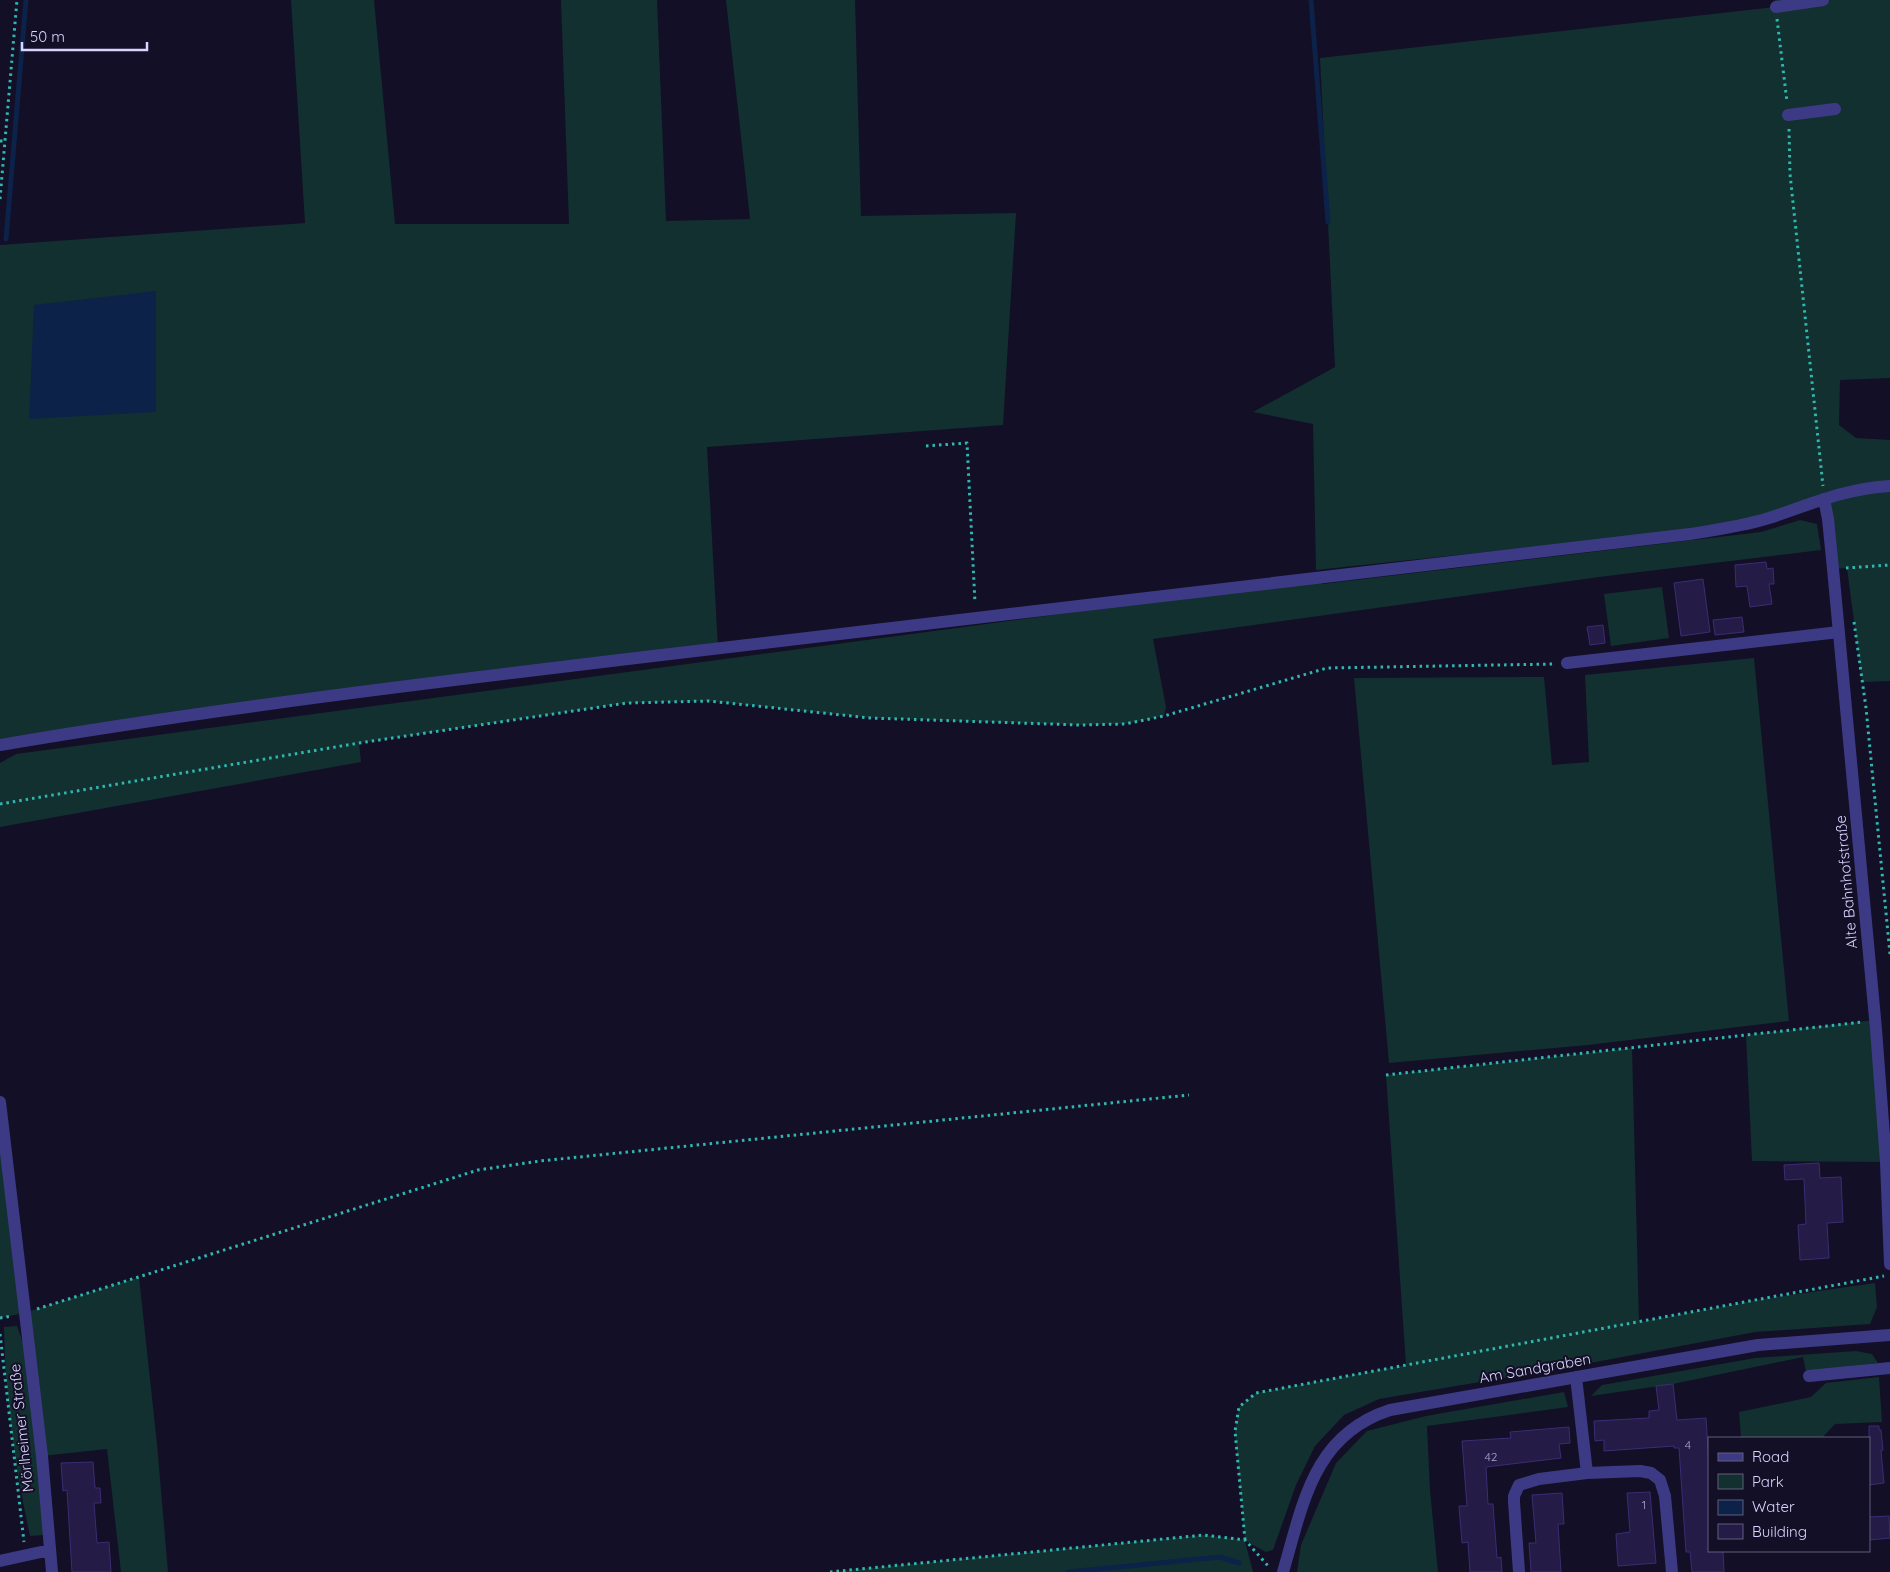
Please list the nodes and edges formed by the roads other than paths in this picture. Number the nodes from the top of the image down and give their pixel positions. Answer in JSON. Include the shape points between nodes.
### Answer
{"nodes":[{"id":1,"x":1823,"y":0,"type":"edge"},
{"id":2,"x":1776,"y":7,"type":"road end"},
{"id":3,"x":1835,"y":110,"type":"dead end"},
{"id":4,"x":1788,"y":115,"type":"road end"},
{"id":5,"x":1890,"y":486,"type":"edge"},
{"id":6,"x":1824,"y":499,"type":"junction"},
{"id":7,"x":1839,"y":632,"type":"junction"},
{"id":8,"x":1567,"y":664,"type":"road end"},
{"id":9,"x":0,"y":745,"type":"edge"},
{"id":10,"x":0,"y":1102,"type":"edge"},
{"id":11,"x":1890,"y":1264,"type":"edge"},
{"id":12,"x":1890,"y":1335,"type":"edge"},
{"id":13,"x":1890,"y":1368,"type":"edge"},
{"id":14,"x":1809,"y":1376,"type":"dead end"},
{"id":15,"x":1576,"y":1377,"type":"junction"},
{"id":16,"x":1587,"y":1473,"type":"junction"},
{"id":17,"x":50,"y":1550,"type":"junction"},
{"id":18,"x":0,"y":1561,"type":"edge"},
{"id":19,"x":52,"y":1572,"type":"edge"},
{"id":20,"x":1283,"y":1572,"type":"edge"},
{"id":21,"x":1519,"y":1572,"type":"edge"},
{"id":22,"x":1672,"y":1572,"type":"edge"}],
"edges":[{"from":1,"to":2,"type":"street"},
{"from":3,"to":4,"type":"street"},
{"from":5,"to":6,"type":"street","via":[[1862,488]]},
{"from":6,"to":7,"type":"street","name":"Alte Bahnhofstraße"},
{"from":6,"to":9,"type":"street","via":[[1766,519],[1719,530],[308,698]]},
{"from":7,"to":8,"type":"street"},
{"from":7,"to":11,"type":"street","name":"Alte Bahnhofstraße","via":[[1876,1020]]},
{"from":10,"to":17,"type":"street","name":"Mörlheimer Straße"},
{"from":12,"to":15,"type":"street","name":"Am Sandgraben","via":[[1758,1345]]},
{"from":13,"to":14,"type":"street"},
{"from":15,"to":16,"type":"street"},
{"from":15,"to":20,"type":"street","name":"Am Sandgraben","via":[[1390,1410],[1360,1422],[1342,1437],[1319,1469],[1303,1504]]},
{"from":16,"to":21,"type":"street","via":[[1519,1485],[1514,1502]]},
{"from":16,"to":22,"type":"street","via":[[1640,1471],[1651,1473],[1660,1480],[1665,1496]]},
{"from":17,"to":18,"type":"street"},
{"from":17,"to":19,"type":"street","name":"Mörlheimer Straße"}]}
